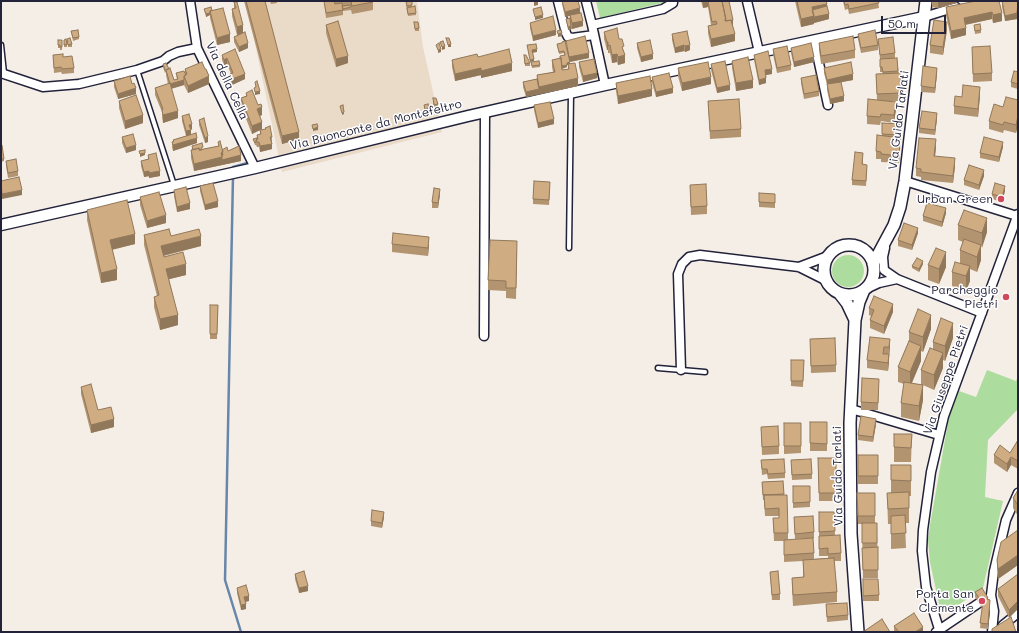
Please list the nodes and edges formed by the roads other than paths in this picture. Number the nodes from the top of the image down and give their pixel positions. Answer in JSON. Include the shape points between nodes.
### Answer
{"nodes":[{"id":1,"x":190,"y":1,"type":"edge"},
{"id":2,"x":558,"y":1,"type":"edge"},
{"id":3,"x":586,"y":1,"type":"edge"},
{"id":4,"x":673,"y":1,"type":"edge"},
{"id":5,"x":747,"y":1,"type":"edge"},
{"id":6,"x":926,"y":1,"type":"edge"},
{"id":7,"x":967,"y":4,"type":"edge"},
{"id":8,"x":924,"y":17,"type":"junction"},
{"id":9,"x":592,"y":25,"type":"junction"},
{"id":10,"x":594,"y":34,"type":"junction"},
{"id":11,"x":814,"y":40,"type":"junction"},
{"id":12,"x":1,"y":45,"type":"edge"},
{"id":13,"x":197,"y":48,"type":"junction"},
{"id":14,"x":758,"y":52,"type":"junction"},
{"id":15,"x":137,"y":70,"type":"junction"},
{"id":16,"x":2,"y":73,"type":"edge"},
{"id":17,"x":605,"y":85,"type":"junction"},
{"id":18,"x":571,"y":93,"type":"junction"},
{"id":19,"x":828,"y":105,"type":"dead end"},
{"id":20,"x":485,"y":112,"type":"junction"},
{"id":21,"x":255,"y":168,"type":"junction"},
{"id":22,"x":905,"y":181,"type":"junction"},
{"id":23,"x":174,"y":186,"type":"junction"},
{"id":24,"x":1018,"y":215,"type":"edge"},
{"id":25,"x":1,"y":225,"type":"edge"},
{"id":26,"x":887,"y":239,"type":"junction"},
{"id":27,"x":569,"y":248,"type":"dead end"},
{"id":28,"x":862,"y":248,"type":"junction"},
{"id":29,"x":828,"y":256,"type":"junction"},
{"id":30,"x":873,"y":264,"type":"junction"},
{"id":31,"x":799,"y":267,"type":"junction"},
{"id":32,"x":884,"y":270,"type":"junction"},
{"id":33,"x":897,"y":279,"type":"junction"},
{"id":34,"x":825,"y":280,"type":"junction"},
{"id":35,"x":864,"y":290,"type":"junction"},
{"id":36,"x":840,"y":294,"type":"junction"},
{"id":37,"x":982,"y":313,"type":"junction"},
{"id":38,"x":855,"y":320,"type":"junction"},
{"id":39,"x":484,"y":336,"type":"dead end"},
{"id":40,"x":658,"y":368,"type":"dead end"},
{"id":41,"x":681,"y":370,"type":"junction"},
{"id":42,"x":705,"y":372,"type":"dead end"},
{"id":43,"x":851,"y":410,"type":"junction"},
{"id":44,"x":939,"y":435,"type":"junction"},
{"id":45,"x":1018,"y":492,"type":"edge"},
{"id":46,"x":1002,"y":586,"type":"edge"},
{"id":47,"x":985,"y":599,"type":"junction"},
{"id":48,"x":1018,"y":613,"type":"edge"},
{"id":49,"x":937,"y":631,"type":"edge"},
{"id":50,"x":858,"y":632,"type":"edge"},
{"id":51,"x":993,"y":632,"type":"edge"}],
"edges":[{"from":1,"to":13,"type":"street","name":"Via della Cella"},
{"from":2,"to":10,"type":"street","via":[[568,37]]},
{"from":3,"to":9,"type":"street"},
{"from":4,"to":9,"type":"street","via":[[663,9]]},
{"from":5,"to":14,"type":"street"},
{"from":6,"to":8,"type":"main road","name":"Via Guido Tarlati"},
{"from":7,"to":8,"type":"street"},
{"from":8,"to":11,"type":"street","name":"Via Buonconte da Montefeltro"},
{"from":8,"to":22,"type":"main road","name":"Via Guido Tarlati"},
{"from":9,"to":10,"type":"street"},
{"from":10,"to":17,"type":"street"},
{"from":11,"to":14,"type":"street","name":"Via Buonconte da Montefeltro"},
{"from":11,"to":19,"type":"street"},
{"from":12,"to":16,"type":"lane"},
{"from":13,"to":15,"type":"street","via":[[178,52],[163,61]]},
{"from":13,"to":21,"type":"street","name":"Via della Cella"},
{"from":14,"to":17,"type":"street","name":"Via Buonconte da Montefeltro"},
{"from":15,"to":16,"type":"street","via":[[56,87],[44,87]]},
{"from":15,"to":23,"type":"lane"},
{"from":17,"to":18,"type":"street","name":"Via Buonconte da Montefeltro"},
{"from":18,"to":20,"type":"street","name":"Via Buonconte da Montefeltro"},
{"from":18,"to":27,"type":"lane"},
{"from":20,"to":21,"type":"street","name":"Via Buonconte da Montefeltro"},
{"from":20,"to":39,"type":"street"},
{"from":21,"to":23,"type":"street","name":"Via Buonconte da Montefeltro"},
{"from":22,"to":24,"type":"street"},
{"from":22,"to":26,"type":"main road","name":"Via Guido Tarlati","via":[[897,217]]},
{"from":23,"to":25,"type":"street","name":"Via Buonconte da Montefeltro"},
{"from":24,"to":37,"type":"street","name":"Via Giuseppe Pietri"},
{"from":26,"to":28,"type":"main road","via":[[873,247]]},
{"from":26,"to":30,"type":"main road","name":"Via Guido Tarlati"},
{"from":26,"to":32,"type":"street","via":[[883,257]]},
{"from":28,"to":29,"type":"main road","via":[[847,245],[839,247]]},
{"from":28,"to":30,"type":"main road"},
{"from":29,"to":31,"type":"street"},
{"from":29,"to":34,"type":"main road","via":[[824,264]]},
{"from":30,"to":32,"type":"street"},
{"from":30,"to":35,"type":"main road","via":[[873,278]]},
{"from":31,"to":34,"type":"street"},
{"from":31,"to":41,"type":"street","via":[[702,255],[686,260],[678,274]]},
{"from":32,"to":33,"type":"street"},
{"from":33,"to":35,"type":"street"},
{"from":33,"to":37,"type":"street"},
{"from":34,"to":36,"type":"main road"},
{"from":35,"to":36,"type":"main road","via":[[849,296]]},
{"from":35,"to":38,"type":"main road","name":"Via Guido Tarlati"},
{"from":36,"to":38,"type":"main road"},
{"from":37,"to":44,"type":"street","name":"Via Giuseppe Pietri"},
{"from":38,"to":43,"type":"main road","name":"Via Guido Tarlati"},
{"from":40,"to":41,"type":"lane"},
{"from":41,"to":42,"type":"lane"},
{"from":43,"to":44,"type":"street"},
{"from":43,"to":50,"type":"main road","name":"Via Guido Tarlati","via":[[851,534]]},
{"from":44,"to":49,"type":"street","name":"Via Giuseppe Pietri","via":[[931,472],[922,545],[926,587]]},
{"from":45,"to":47,"type":"street","via":[[1004,525]]},
{"from":46,"to":47,"type":"street"},
{"from":47,"to":49,"type":"street"},
{"from":47,"to":51,"type":"street","via":[[994,611]]},
{"from":48,"to":51,"type":"street"}]}
